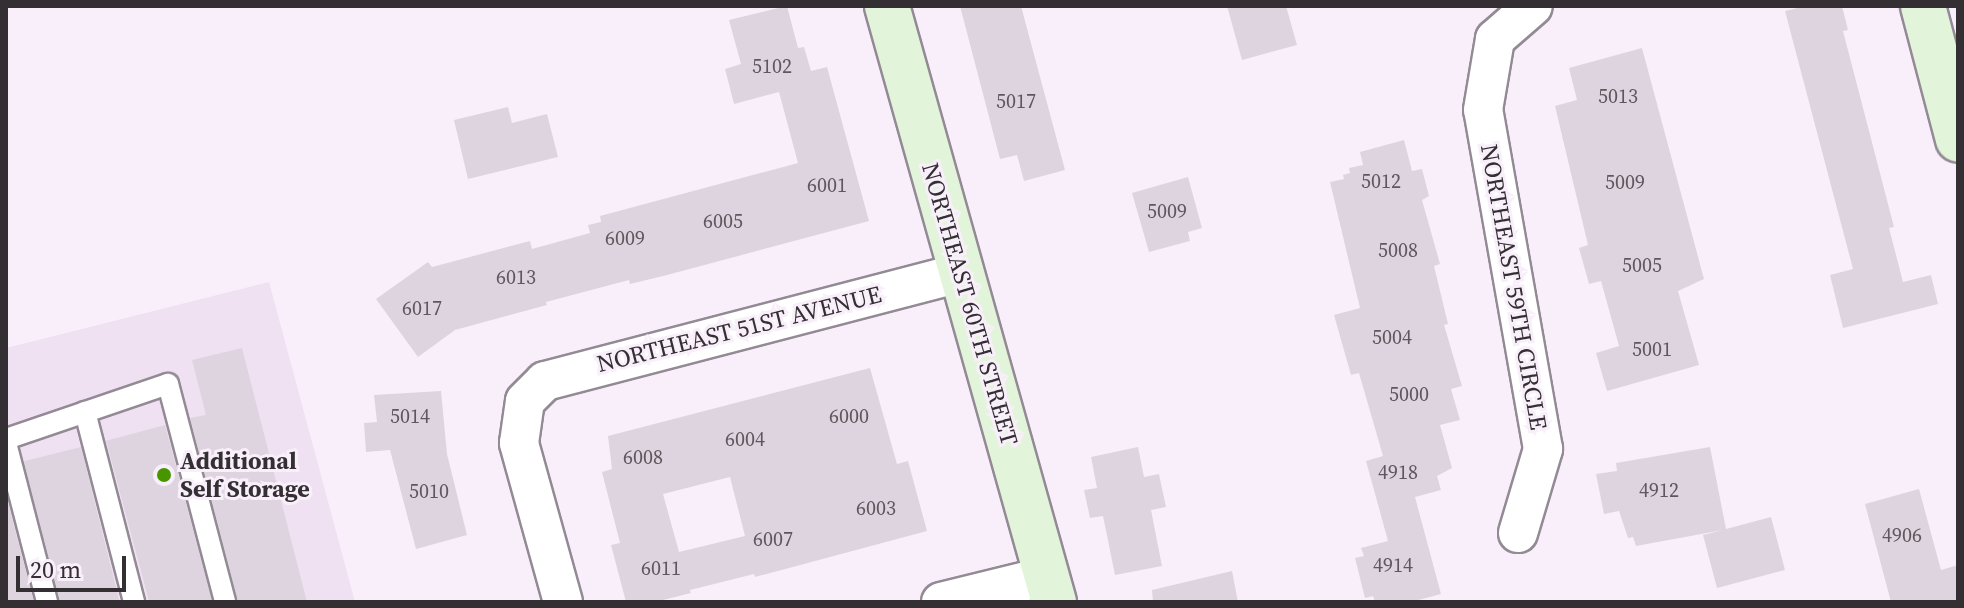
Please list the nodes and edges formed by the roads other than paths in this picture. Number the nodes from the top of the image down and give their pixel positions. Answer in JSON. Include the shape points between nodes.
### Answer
{"nodes":[{"id":1,"x":887,"y":6,"type":"edge"},
{"id":2,"x":1533,"y":6,"type":"edge"},
{"id":3,"x":1923,"y":6,"type":"edge"},
{"id":4,"x":1958,"y":139,"type":"edge"},
{"id":5,"x":960,"y":273,"type":"junction"},
{"id":6,"x":85,"y":412,"type":"junction"},
{"id":7,"x":6,"y":441,"type":"edge"},
{"id":8,"x":1518,"y":533,"type":"dead end"},
{"id":9,"x":1050,"y":589,"type":"edge"},
{"id":10,"x":47,"y":602,"type":"edge"},
{"id":11,"x":134,"y":602,"type":"edge"},
{"id":12,"x":225,"y":602,"type":"edge"},
{"id":13,"x":563,"y":602,"type":"edge"},
{"id":14,"x":941,"y":602,"type":"edge"}],
"edges":[{"from":1,"to":5,"type":"street","name":"NORTHEAST 60TH STREET"},
{"from":2,"to":8,"type":"street","name":"NORTHEAST 59TH CIRCLE","via":[[1495,39],[1483,110],[1543,449]]},
{"from":3,"to":4,"type":"street"},
{"from":5,"to":9,"type":"street","name":"NORTHEAST 60TH STREET"},
{"from":5,"to":13,"type":"street","name":"NORTHEAST 51ST AVENUE","via":[[545,381],[525,401],[519,443]]},
{"from":6,"to":7,"type":"lane"},
{"from":6,"to":11,"type":"lane"},
{"from":6,"to":12,"type":"lane","via":[[168,384]]},
{"from":7,"to":10,"type":"lane"},
{"from":9,"to":14,"type":"street"}]}
